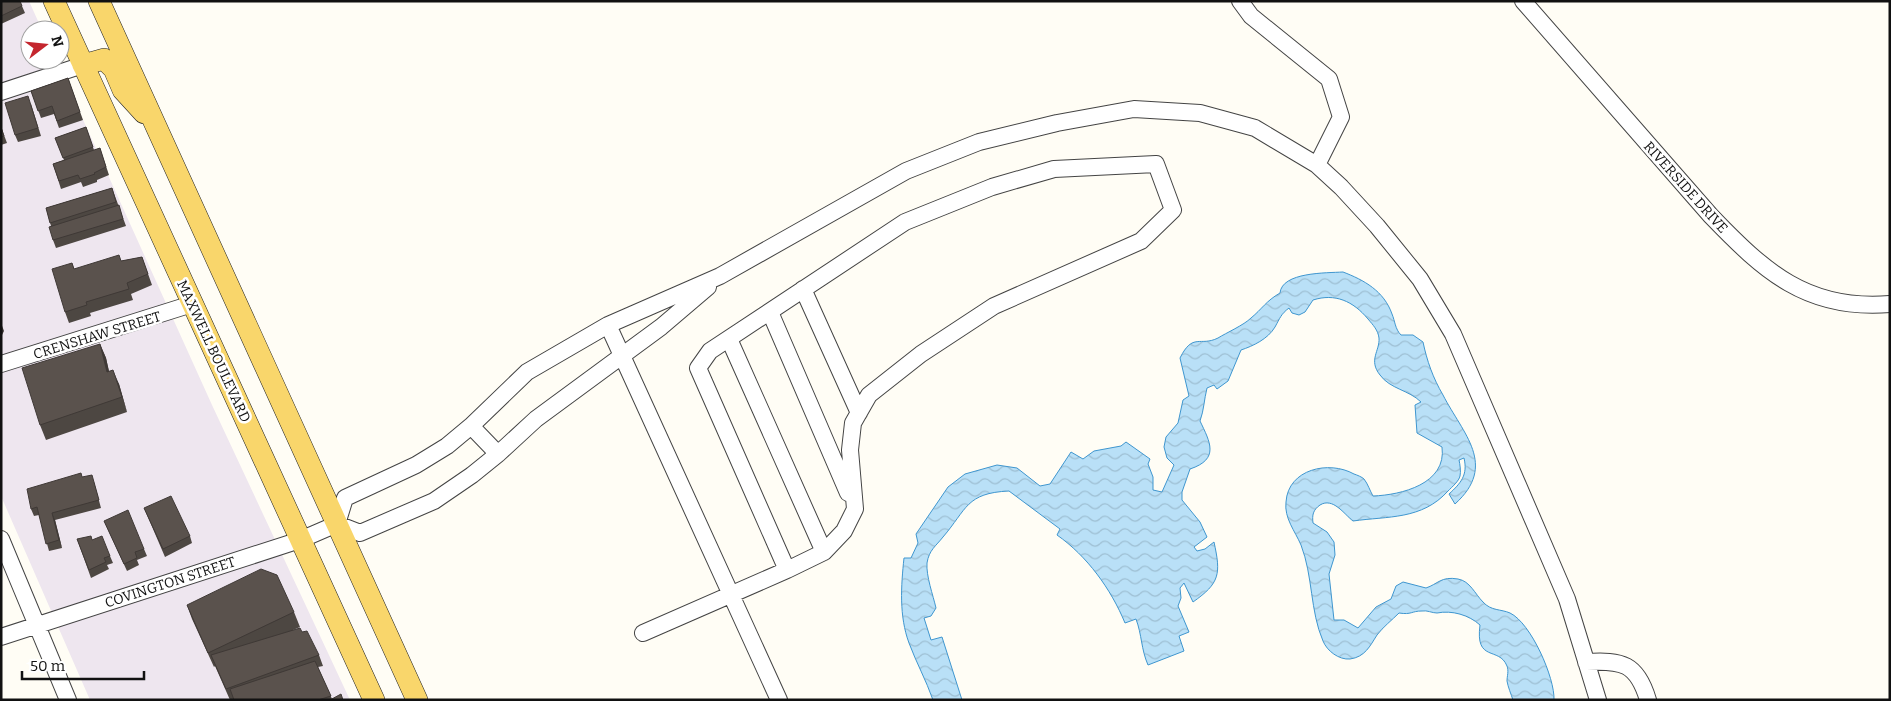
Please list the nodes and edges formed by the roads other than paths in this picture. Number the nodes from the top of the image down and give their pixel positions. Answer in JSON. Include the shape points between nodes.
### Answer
{"nodes":[{"id":1,"x":54,"y":1,"type":"edge"},
{"id":2,"x":99,"y":1,"type":"edge"},
{"id":3,"x":1240,"y":1,"type":"edge"},
{"id":4,"x":1523,"y":1,"type":"edge"},
{"id":5,"x":83,"y":65,"type":"junction"},
{"id":6,"x":1,"y":92,"type":"edge"},
{"id":7,"x":158,"y":128,"type":"junction"},
{"id":8,"x":1318,"y":165,"type":"junction"},
{"id":9,"x":720,"y":276,"type":"junction"},
{"id":10,"x":803,"y":289,"type":"junction"},
{"id":11,"x":192,"y":304,"type":"junction"},
{"id":12,"x":1890,"y":304,"type":"edge"},
{"id":13,"x":770,"y":312,"type":"junction"},
{"id":14,"x":608,"y":325,"type":"junction"},
{"id":15,"x":729,"y":339,"type":"junction"},
{"id":16,"x":624,"y":356,"type":"junction"},
{"id":17,"x":1,"y":364,"type":"edge"},
{"id":18,"x":859,"y":413,"type":"junction"},
{"id":19,"x":471,"y":426,"type":"junction"},
{"id":20,"x":498,"y":454,"type":"junction"},
{"id":21,"x":855,"y":509,"type":"junction"},
{"id":22,"x":337,"y":524,"type":"junction"},
{"id":23,"x":1,"y":539,"type":"edge"},
{"id":24,"x":300,"y":540,"type":"junction"},
{"id":25,"x":824,"y":552,"type":"junction"},
{"id":26,"x":787,"y":570,"type":"junction"},
{"id":27,"x":731,"y":594,"type":"junction"},
{"id":28,"x":38,"y":626,"type":"junction"},
{"id":29,"x":643,"y":633,"type":"dead end"},
{"id":30,"x":1,"y":637,"type":"edge"},
{"id":31,"x":1586,"y":662,"type":"junction"},
{"id":32,"x":68,"y":700,"type":"edge"},
{"id":33,"x":374,"y":700,"type":"edge"},
{"id":34,"x":417,"y":700,"type":"edge"},
{"id":35,"x":779,"y":700,"type":"edge"},
{"id":36,"x":1598,"y":700,"type":"edge"},
{"id":37,"x":1648,"y":700,"type":"edge"}],
"edges":[{"from":1,"to":5,"type":"main road","name":"MAXWELL BOULEVARD"},
{"from":2,"to":7,"type":"main road"},
{"from":3,"to":8,"type":"street","via":[[1251,16],[1329,79],[1340,117]]},
{"from":4,"to":12,"type":"street","name":"RIVERSIDE DRIVE","via":[[1743,250],[1791,286],[1827,299],[1868,305]]},
{"from":5,"to":6,"type":"street"},
{"from":5,"to":7,"type":"main road","via":[[104,59],[114,69],[123,90]]},
{"from":5,"to":11,"type":"main road","name":"MAXWELL BOULEVARD"},
{"from":7,"to":22,"type":"main road"},
{"from":8,"to":9,"type":"street","via":[[1255,128],[1200,112],[1134,109],[1057,123],[979,142],[906,170]]},
{"from":8,"to":31,"type":"street","via":[[1377,226],[1420,279],[1453,334],[1567,599]]},
{"from":9,"to":14,"type":"street"},
{"from":9,"to":16,"type":"street"},
{"from":10,"to":13,"type":"street"},
{"from":10,"to":18,"type":"street"},
{"from":10,"to":18,"type":"street","via":[[905,222],[992,187],[1054,169],[1156,164],[1173,210],[1141,240],[994,306],[898,371],[869,395]]},
{"from":11,"to":17,"type":"street","name":"CRENSHAW STREET"},
{"from":11,"to":24,"type":"main road","name":"MAXWELL BOULEVARD"},
{"from":13,"to":15,"type":"street"},
{"from":13,"to":21,"type":"street"},
{"from":14,"to":16,"type":"street"},
{"from":14,"to":19,"type":"street","via":[[527,372]]},
{"from":15,"to":25,"type":"street"},
{"from":15,"to":26,"type":"street","via":[[710,351],[698,368]]},
{"from":16,"to":20,"type":"street","via":[[536,419]]},
{"from":16,"to":27,"type":"street"},
{"from":18,"to":21,"type":"street","via":[[853,423],[850,450]]},
{"from":19,"to":20,"type":"street"},
{"from":19,"to":22,"type":"street","via":[[416,465],[345,498]]},
{"from":20,"to":22,"type":"street","via":[[434,501],[382,524],[360,533]]},
{"from":21,"to":25,"type":"street","via":[[844,531]]},
{"from":22,"to":24,"type":"street","name":"COVINGTON STREET"},
{"from":22,"to":34,"type":"main road"},
{"from":23,"to":28,"type":"street"},
{"from":24,"to":28,"type":"street","name":"COVINGTON STREET"},
{"from":24,"to":33,"type":"main road","name":"MAXWELL BOULEVARD"},
{"from":25,"to":26,"type":"street"},
{"from":26,"to":27,"type":"street"},
{"from":27,"to":29,"type":"street"},
{"from":27,"to":35,"type":"street"},
{"from":28,"to":30,"type":"street","name":"COVINGTON STREET"},
{"from":28,"to":32,"type":"street"},
{"from":31,"to":36,"type":"street"},
{"from":31,"to":37,"type":"street","via":[[1611,661],[1635,670]]}]}
